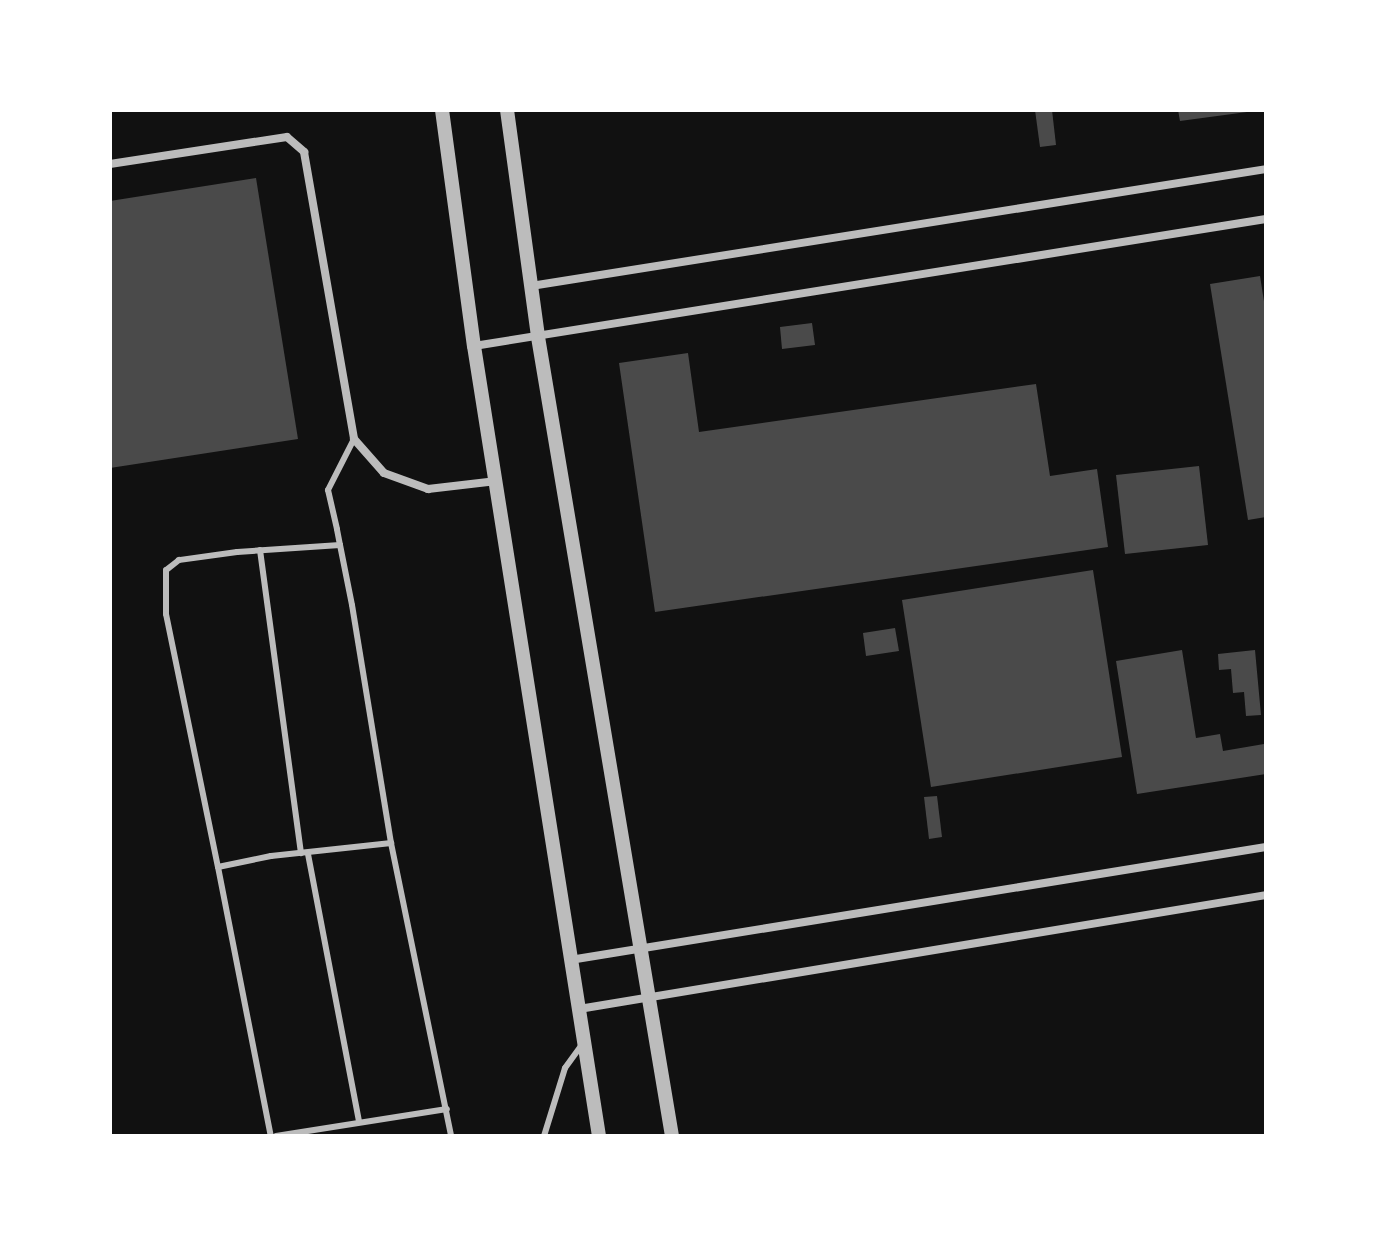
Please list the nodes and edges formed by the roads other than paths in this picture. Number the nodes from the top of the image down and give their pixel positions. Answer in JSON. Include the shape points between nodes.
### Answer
{"nodes":[{"id":1,"x":442,"y":110,"type":"edge"},
{"id":2,"x":507,"y":110,"type":"edge"},
{"id":3,"x":110,"y":164,"type":"edge"},
{"id":4,"x":1266,"y":169,"type":"edge"},
{"id":5,"x":1266,"y":219,"type":"edge"},
{"id":6,"x":531,"y":286,"type":"junction"},
{"id":7,"x":538,"y":337,"type":"junction"},
{"id":8,"x":474,"y":346,"type":"junction"},
{"id":9,"x":354,"y":439,"type":"junction"},
{"id":10,"x":499,"y":481,"type":"junction"},
{"id":11,"x":340,"y":545,"type":"junction"},
{"id":12,"x":260,"y":550,"type":"junction"},
{"id":13,"x":391,"y":843,"type":"junction"},
{"id":14,"x":1266,"y":847,"type":"edge"},
{"id":15,"x":304,"y":854,"type":"junction"},
{"id":16,"x":218,"y":867,"type":"junction"},
{"id":17,"x":1266,"y":895,"type":"edge"},
{"id":18,"x":643,"y":949,"type":"junction"},
{"id":19,"x":570,"y":960,"type":"junction"},
{"id":20,"x":652,"y":998,"type":"junction"},
{"id":21,"x":578,"y":1010,"type":"junction"},
{"id":22,"x":584,"y":1043,"type":"junction"},
{"id":23,"x":447,"y":1109,"type":"junction"},
{"id":24,"x":359,"y":1122,"type":"junction"},
{"id":25,"x":274,"y":1136,"type":"edge"},
{"id":26,"x":451,"y":1136,"type":"edge"},
{"id":27,"x":544,"y":1136,"type":"edge"},
{"id":28,"x":599,"y":1136,"type":"edge"},
{"id":29,"x":672,"y":1136,"type":"edge"}],
"edges":[{"from":1,"to":8,"type":"street"},
{"from":2,"to":6,"type":"street"},
{"from":3,"to":9,"type":"street","via":[[287,137],[304,152]]},
{"from":4,"to":6,"type":"street"},
{"from":5,"to":7,"type":"street"},
{"from":6,"to":7,"type":"street"},
{"from":7,"to":8,"type":"street"},
{"from":7,"to":18,"type":"street"},
{"from":8,"to":10,"type":"street"},
{"from":9,"to":10,"type":"street","via":[[384,473],[428,489]]},
{"from":9,"to":11,"type":"lane","via":[[328,490]]},
{"from":10,"to":19,"type":"street"},
{"from":11,"to":12,"type":"lane"},
{"from":11,"to":13,"type":"lane"},
{"from":12,"to":15,"type":"lane"},
{"from":12,"to":16,"type":"lane","via":[[179,560],[166,570],[163,584],[195,773]]},
{"from":13,"to":15,"type":"lane"},
{"from":13,"to":23,"type":"lane"},
{"from":14,"to":18,"type":"street"},
{"from":15,"to":16,"type":"lane"},
{"from":15,"to":24,"type":"lane"},
{"from":16,"to":25,"type":"lane"},
{"from":17,"to":20,"type":"street"},
{"from":18,"to":19,"type":"street"},
{"from":18,"to":20,"type":"street"},
{"from":19,"to":21,"type":"street"},
{"from":20,"to":21,"type":"street"},
{"from":20,"to":29,"type":"street"},
{"from":21,"to":22,"type":"street"},
{"from":22,"to":27,"type":"lane","via":[[565,1068]]},
{"from":22,"to":28,"type":"street"},
{"from":23,"to":24,"type":"lane"},
{"from":23,"to":26,"type":"lane"},
{"from":24,"to":25,"type":"lane"}]}
